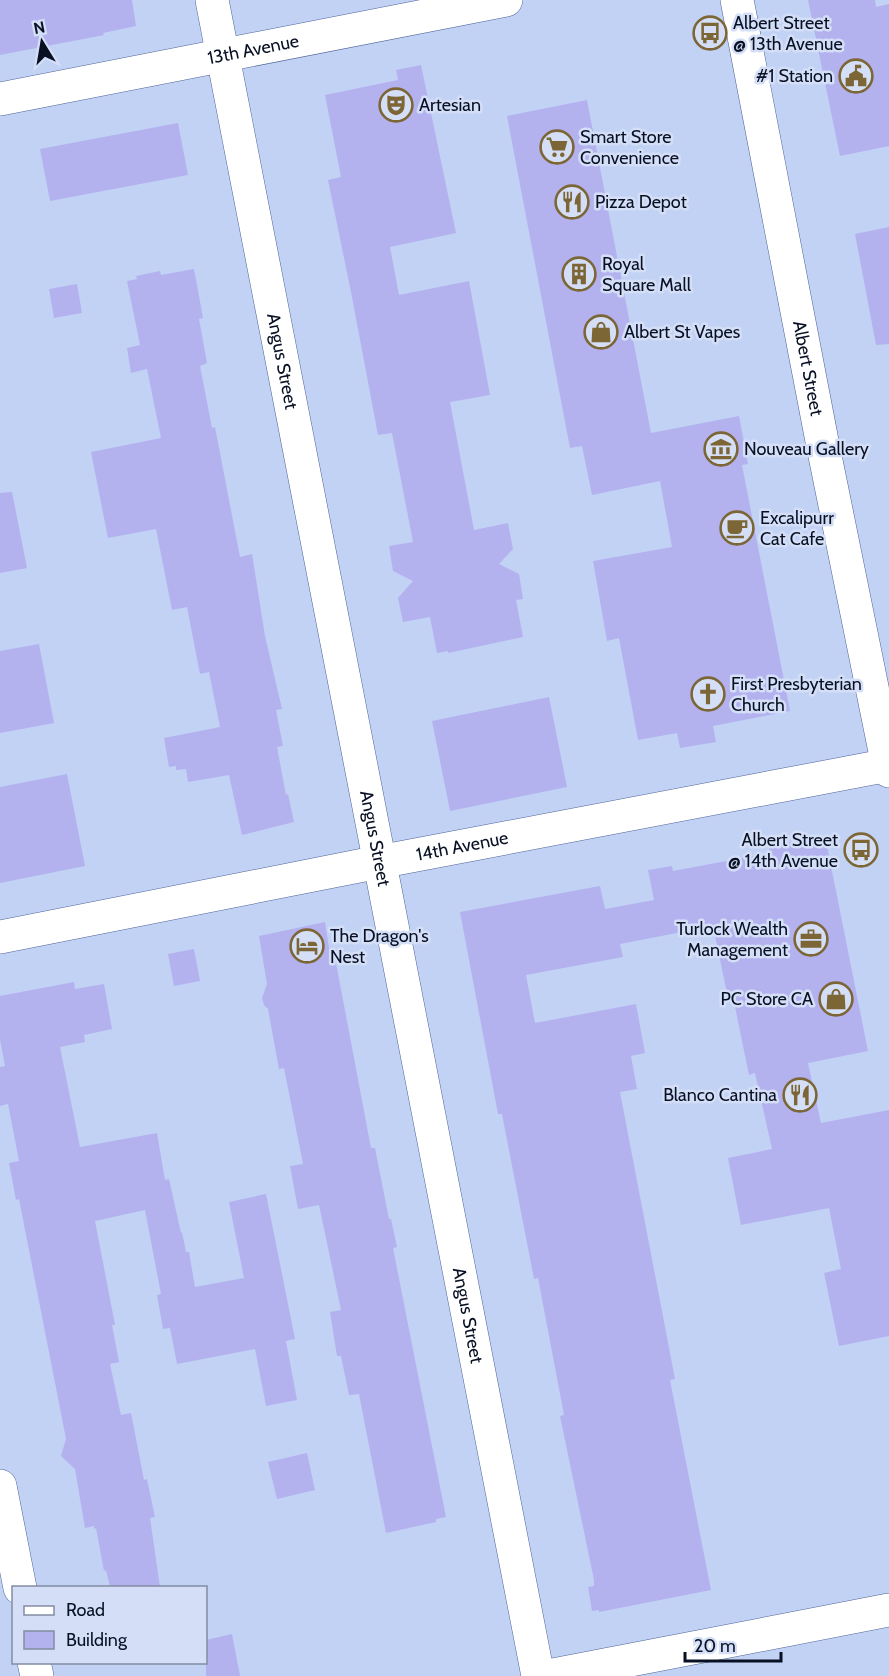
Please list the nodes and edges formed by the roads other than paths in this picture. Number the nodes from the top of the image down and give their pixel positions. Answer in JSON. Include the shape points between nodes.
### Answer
{"nodes":[{"id":1,"x":212,"y":0,"type":"edge"},
{"id":2,"x":507,"y":0,"type":"edge"},
{"id":3,"x":737,"y":0,"type":"edge"},
{"id":4,"x":223,"y":56,"type":"junction"},
{"id":5,"x":0,"y":99,"type":"edge"},
{"id":6,"x":889,"y":767,"type":"edge"},
{"id":7,"x":379,"y":862,"type":"junction"},
{"id":8,"x":0,"y":937,"type":"edge"},
{"id":9,"x":0,"y":1486,"type":"edge"},
{"id":10,"x":20,"y":1586,"type":"edge"},
{"id":11,"x":889,"y":1610,"type":"edge"},
{"id":12,"x":538,"y":1676,"type":"edge"},
{"id":13,"x":548,"y":1676,"type":"edge"}],
"edges":[{"from":1,"to":4,"type":"street","name":"Angus Street"},
{"from":2,"to":4,"type":"street","name":"13th Avenue"},
{"from":3,"to":6,"type":"street","name":"Albert Street"},
{"from":4,"to":5,"type":"street","name":"13th Avenue"},
{"from":4,"to":7,"type":"street","name":"Angus Street"},
{"from":6,"to":7,"type":"street","name":"14th Avenue"},
{"from":7,"to":8,"type":"street","name":"14th Avenue"},
{"from":7,"to":12,"type":"street","name":"Angus Street"},
{"from":9,"to":10,"type":"street"},
{"from":11,"to":13,"type":"street"}]}
